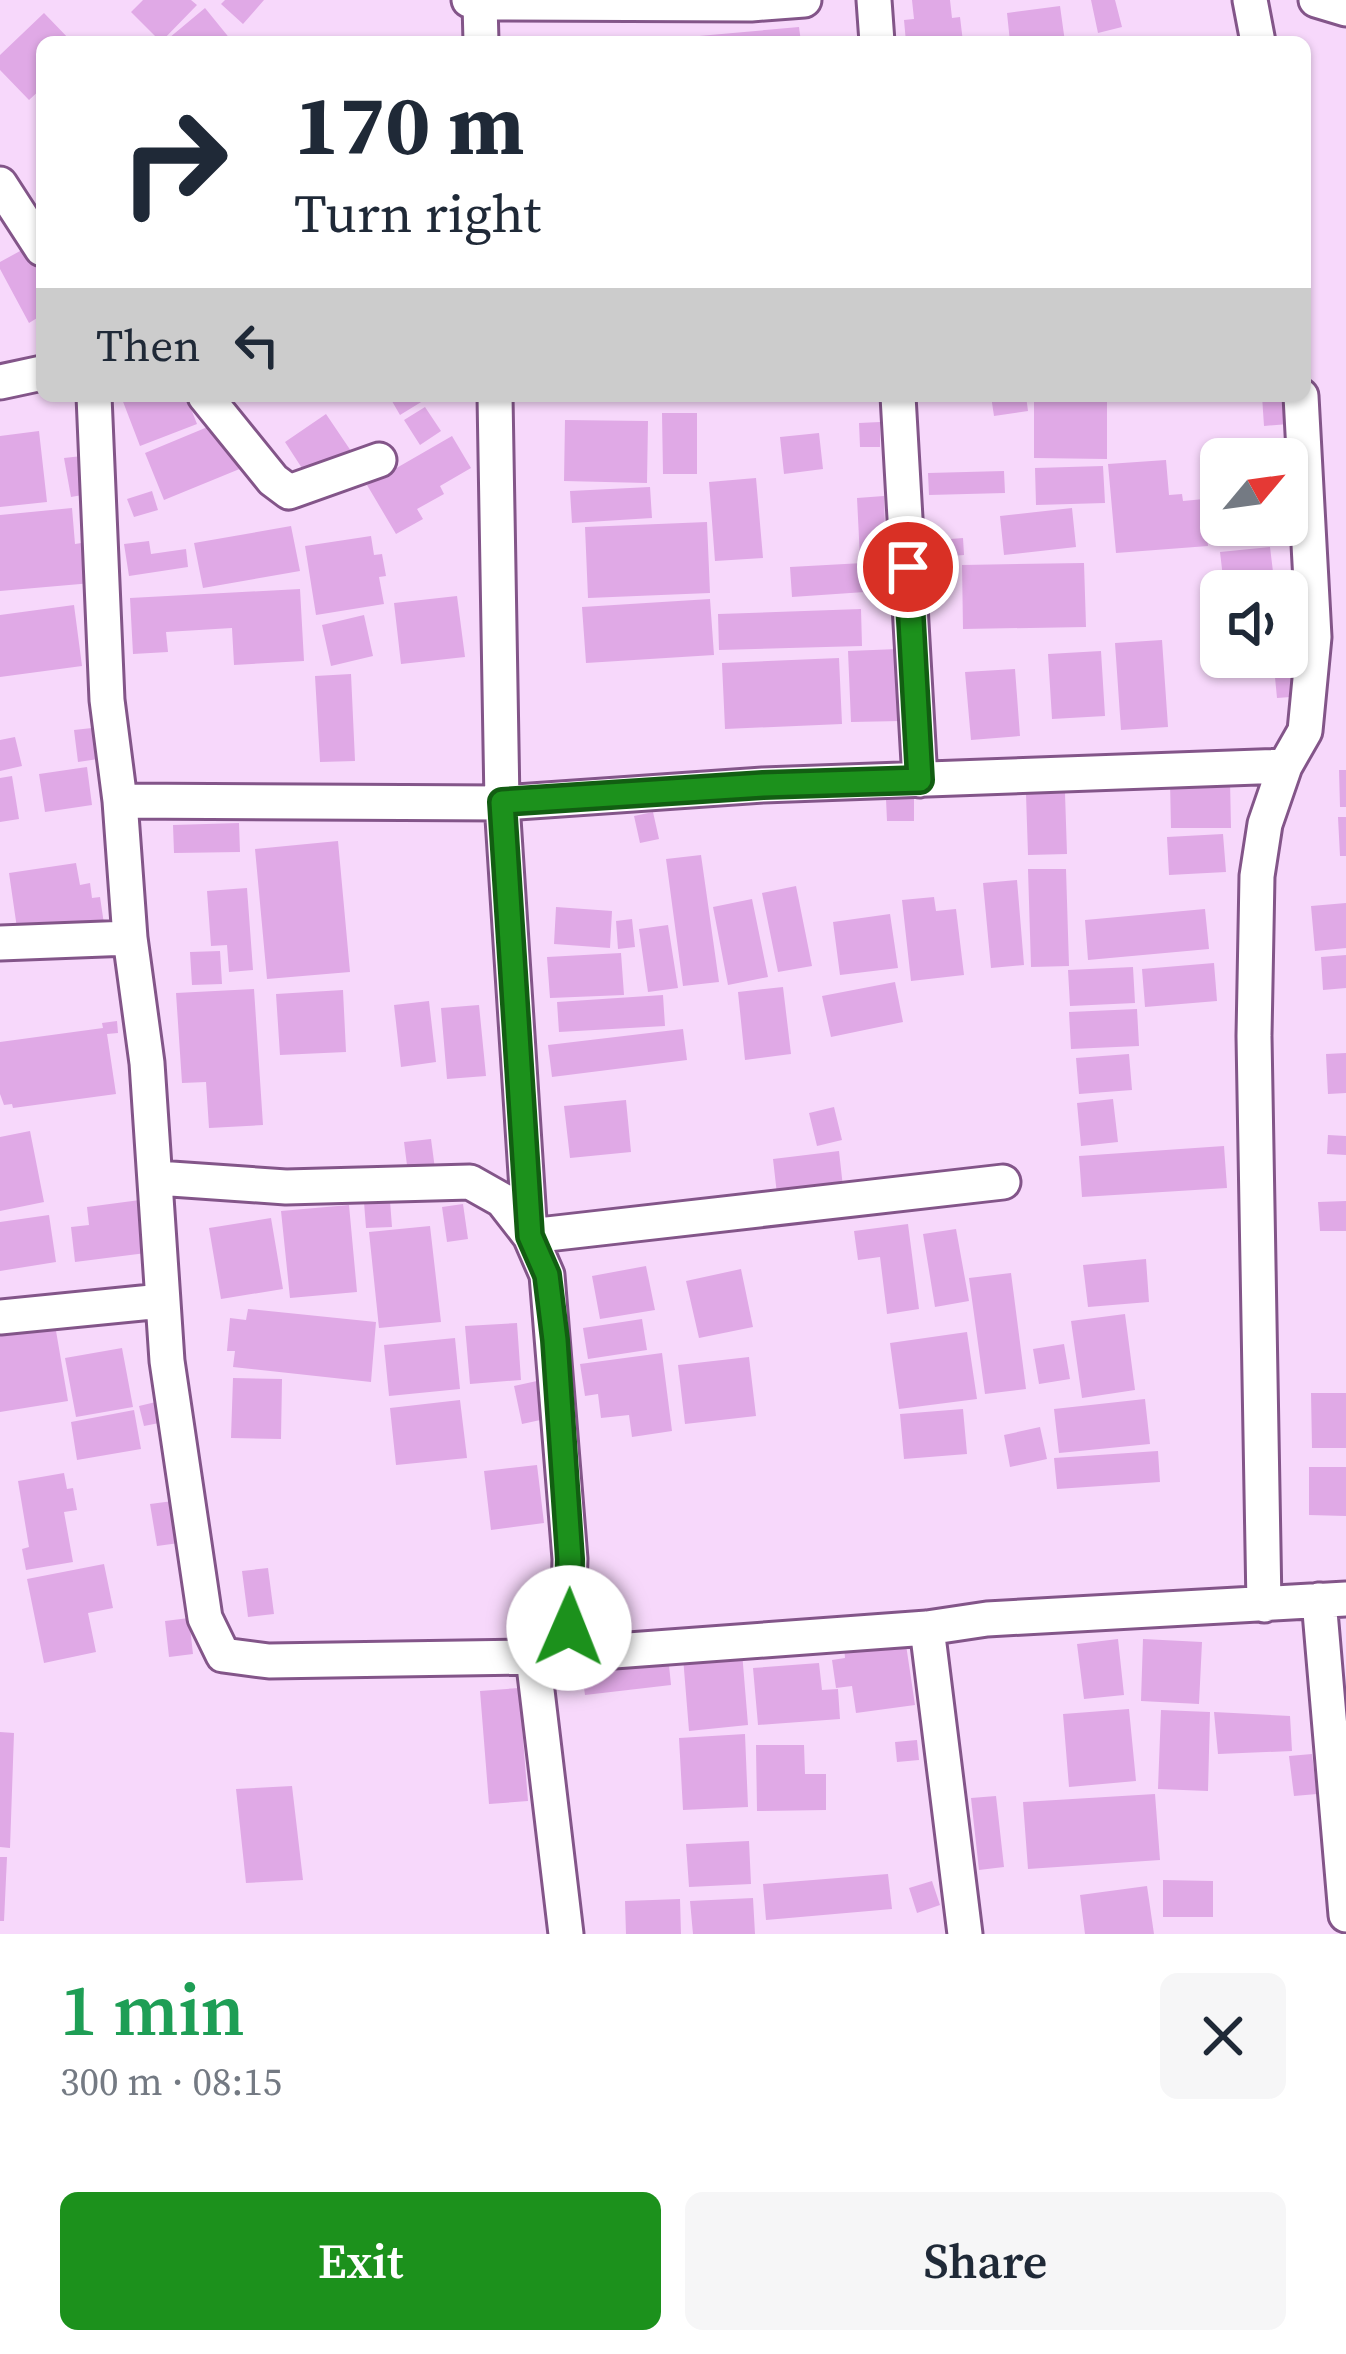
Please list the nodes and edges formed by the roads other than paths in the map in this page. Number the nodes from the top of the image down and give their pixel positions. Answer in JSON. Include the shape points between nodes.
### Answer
{"nodes":[{"id":1,"x":804,"y":0,"type":"edge"},
{"id":2,"x":874,"y":0,"type":"edge"},
{"id":3,"x":1250,"y":0,"type":"edge"},
{"id":4,"x":1316,"y":0,"type":"edge"},
{"id":5,"x":474,"y":2,"type":"edge"},
{"id":6,"x":1346,"y":9,"type":"edge"},
{"id":7,"x":480,"y":36,"type":"edge"},
{"id":8,"x":877,"y":36,"type":"edge"},
{"id":9,"x":1257,"y":36,"type":"edge"},
{"id":10,"x":21,"y":208,"type":"edge"},
{"id":11,"x":36,"y":237,"type":"edge"},
{"id":12,"x":36,"y":374,"type":"edge"},
{"id":13,"x":0,"y":382,"type":"edge"},
{"id":14,"x":94,"y":402,"type":"edge"},
{"id":15,"x":210,"y":402,"type":"edge"},
{"id":16,"x":495,"y":402,"type":"edge"},
{"id":17,"x":898,"y":402,"type":"edge"},
{"id":18,"x":1301,"y":402,"type":"edge"},
{"id":19,"x":379,"y":460,"type":"dead end"},
{"id":20,"x":1285,"y":766,"type":"junction"},
{"id":21,"x":920,"y":780,"type":"junction"},
{"id":22,"x":120,"y":801,"type":"junction"},
{"id":23,"x":502,"y":802,"type":"junction"},
{"id":24,"x":130,"y":938,"type":"junction"},
{"id":25,"x":0,"y":944,"type":"edge"},
{"id":26,"x":157,"y":1178,"type":"junction"},
{"id":27,"x":1004,"y":1182,"type":"dead end"},
{"id":28,"x":530,"y":1236,"type":"junction"},
{"id":29,"x":162,"y":1301,"type":"junction"},
{"id":30,"x":0,"y":1317,"type":"edge"},
{"id":31,"x":1332,"y":1600,"type":"edge"},
{"id":32,"x":1264,"y":1605,"type":"junction"},
{"id":33,"x":927,"y":1628,"type":"junction"},
{"id":34,"x":567,"y":1653,"type":"junction"},
{"id":35,"x":532,"y":1658,"type":"junction"},
{"id":36,"x":1346,"y":1915,"type":"edge"},
{"id":37,"x":566,"y":1934,"type":"edge"},
{"id":38,"x":965,"y":1934,"type":"edge"}],
"edges":[{"from":1,"to":5,"type":"street"},
{"from":2,"to":8,"type":"street"},
{"from":3,"to":9,"type":"street"},
{"from":4,"to":6,"type":"street"},
{"from":5,"to":7,"type":"street"},
{"from":10,"to":11,"type":"street"},
{"from":12,"to":13,"type":"street"},
{"from":14,"to":22,"type":"street","via":[[106,700]]},
{"from":15,"to":19,"type":"street","via":[[289,492]]},
{"from":16,"to":23,"type":"street"},
{"from":17,"to":21,"type":"street"},
{"from":18,"to":20,"type":"street","via":[[1314,637],[1305,731]]},
{"from":20,"to":21,"type":"street"},
{"from":20,"to":32,"type":"street","via":[[1257,876]]},
{"from":21,"to":23,"type":"street"},
{"from":22,"to":23,"type":"street"},
{"from":22,"to":24,"type":"street"},
{"from":23,"to":28,"type":"street"},
{"from":24,"to":25,"type":"street"},
{"from":24,"to":26,"type":"street"},
{"from":26,"to":28,"type":"street","via":[[286,1187],[470,1182],[502,1200]]},
{"from":26,"to":29,"type":"street"},
{"from":27,"to":28,"type":"street"},
{"from":28,"to":34,"type":"street","via":[[547,1275],[555,1340],[570,1559]]},
{"from":29,"to":30,"type":"street"},
{"from":29,"to":35,"type":"street","via":[[205,1618],[223,1655]]},
{"from":31,"to":32,"type":"street"},
{"from":31,"to":36,"type":"street"},
{"from":32,"to":33,"type":"street"},
{"from":33,"to":34,"type":"street"},
{"from":33,"to":38,"type":"street"},
{"from":34,"to":35,"type":"street"},
{"from":35,"to":37,"type":"street"}]}
